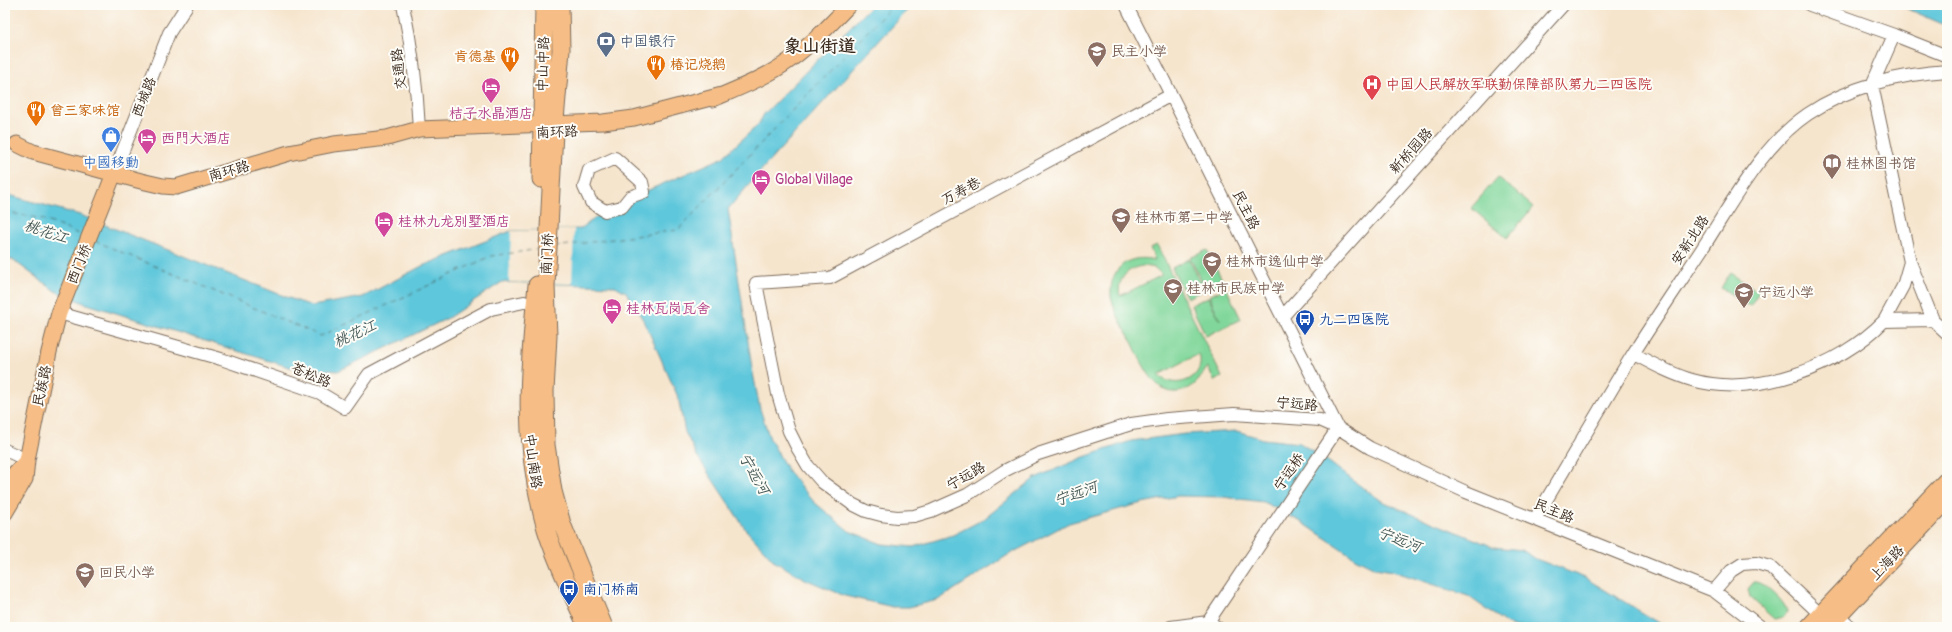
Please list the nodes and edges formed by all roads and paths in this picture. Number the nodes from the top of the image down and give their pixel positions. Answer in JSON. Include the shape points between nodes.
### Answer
{"nodes":[{"id":1,"x":187,"y":5,"type":"edge"},
{"id":2,"x":403,"y":5,"type":"edge"},
{"id":3,"x":544,"y":5,"type":"edge"},
{"id":4,"x":560,"y":5,"type":"edge"},
{"id":5,"x":849,"y":5,"type":"edge"},
{"id":6,"x":1126,"y":5,"type":"edge"},
{"id":7,"x":1134,"y":5,"type":"edge"},
{"id":8,"x":1563,"y":5,"type":"edge"},
{"id":9,"x":1810,"y":5,"type":"edge"},
{"id":10,"x":1894,"y":34,"type":"junction"},
{"id":11,"x":1947,"y":56,"type":"edge"},
{"id":12,"x":1947,"y":71,"type":"edge"},
{"id":13,"x":1872,"y":85,"type":"junction"},
{"id":14,"x":1171,"y":95,"type":"junction"},
{"id":15,"x":547,"y":128,"type":"junction"},
{"id":16,"x":419,"y":129,"type":"junction"},
{"id":17,"x":387,"y":138,"type":"junction"},
{"id":18,"x":11,"y":142,"type":"edge"},
{"id":19,"x":116,"y":170,"type":"junction"},
{"id":20,"x":584,"y":187,"type":"joint"},
{"id":21,"x":99,"y":215,"type":"joint"},
{"id":22,"x":1910,"y":262,"type":"junction"},
{"id":23,"x":756,"y":283,"type":"joint"},
{"id":24,"x":541,"y":286,"type":"junction"},
{"id":25,"x":524,"y":302,"type":"dead end"},
{"id":26,"x":59,"y":313,"type":"junction"},
{"id":27,"x":1284,"y":314,"type":"junction"},
{"id":28,"x":1933,"y":320,"type":"junction"},
{"id":29,"x":1884,"y":321,"type":"junction"},
{"id":30,"x":1947,"y":333,"type":"edge"},
{"id":31,"x":1634,"y":354,"type":"junction"},
{"id":32,"x":1338,"y":428,"type":"junction"},
{"id":33,"x":5,"y":450,"type":"edge"},
{"id":34,"x":27,"y":460,"type":"junction"},
{"id":35,"x":1947,"y":480,"type":"edge"},
{"id":36,"x":5,"y":491,"type":"edge"},
{"id":37,"x":1947,"y":500,"type":"edge"},
{"id":38,"x":5,"y":513,"type":"edge"},
{"id":39,"x":1535,"y":519,"type":"junction"},
{"id":40,"x":1714,"y":591,"type":"junction"},
{"id":41,"x":1829,"y":622,"type":"edge"},
{"id":42,"x":1212,"y":624,"type":"edge"},
{"id":43,"x":1757,"y":626,"type":"edge"},
{"id":44,"x":587,"y":627,"type":"edge"},
{"id":45,"x":604,"y":627,"type":"edge"},
{"id":46,"x":1171,"y":627,"type":"edge"}],
"edges":[{"from":1,"to":19,"type":"street","name":"西城路","via":[[169,33]]},
{"from":2,"to":16,"type":"street","name":"交通路","via":[[411,40]]},
{"from":3,"to":15,"type":"highway","name":"中山中路"},
{"from":4,"to":15,"type":"highway","name":"中山中路","via":[[561,50]]},
{"from":5,"to":15,"type":"main road","name":"南环路","via":[[824,32],[790,60],[761,78],[722,95],[634,118]]},
{"from":6,"to":14,"type":"street","name":"民主路"},
{"from":7,"to":27,"type":"street","name":"民主路"},
{"from":8,"to":27,"type":"street","name":"新桥园路"},
{"from":9,"to":10,"type":"street"},
{"from":10,"to":11,"type":"street"},
{"from":10,"to":13,"type":"street"},
{"from":12,"to":13,"type":"street","name":"安新北路","via":[[1895,78]]},
{"from":13,"to":22,"type":"street"},
{"from":13,"to":31,"type":"street","name":"安新北路","via":[[1849,92],[1822,105],[1788,130],[1772,147],[1745,182]]},
{"from":14,"to":23,"type":"street","name":"万寿巷","via":[[830,278]]},
{"from":14,"to":27,"type":"street","name":"民主路"},
{"from":15,"to":16,"type":"main road","name":"南环路"},
{"from":15,"to":17,"type":"main road","name":"南环路","via":[[419,139]]},
{"from":15,"to":24,"type":"highway","name":"南门桥"},
{"from":16,"to":17,"type":"main road","name":"南环路"},
{"from":17,"to":19,"type":"main road","name":"南环路","via":[[334,144],[289,153],[189,183]]},
{"from":18,"to":19,"type":"main road","name":"南环路","via":[[33,152]]},
{"from":19,"to":21,"type":"main road","name":"西城路"},
{"from":20,"to":20,"type":"street","via":[[589,170],[615,158],[642,182],[644,192],[630,197],[622,207],[605,211],[591,202]]},
{"from":21,"to":26,"type":"main road","name":"西门桥"},
{"from":22,"to":28,"type":"street"},
{"from":22,"to":29,"type":"street","via":[[1903,286]]},
{"from":23,"to":32,"type":"street","name":"宁远路","via":[[778,394],[789,431],[798,449],[822,482],[852,504],[881,515],[914,516],[931,512],[967,495],[1004,471],[1038,454],[1131,424],[1234,414],[1320,420]]},
{"from":24,"to":44,"type":"highway","name":"中山南路","via":[[532,335],[528,391],[533,471],[547,531]]},
{"from":24,"to":45,"type":"highway","name":"中山南路","via":[[548,336],[545,415],[549,474],[562,524]]},
{"from":25,"to":26,"type":"street","name":"苍松路","via":[[491,309],[369,374],[345,408],[320,393],[220,358]]},
{"from":26,"to":34,"type":"main road","name":"民族路"},
{"from":27,"to":32,"type":"street","name":"民主路","via":[[1326,394]]},
{"from":28,"to":29,"type":"street"},
{"from":28,"to":30,"type":"street"},
{"from":29,"to":31,"type":"street","via":[[1870,336],[1820,366],[1763,383],[1721,384],[1693,380],[1667,371]]},
{"from":31,"to":39,"type":"street","name":"安新北路"},
{"from":32,"to":39,"type":"street","name":"民主路","via":[[1370,448],[1466,492]]},
{"from":32,"to":42,"type":"street","name":"宁远桥","via":[[1280,513]]},
{"from":33,"to":34,"type":"street"},
{"from":34,"to":36,"type":"main road","name":"民族路","via":[[15,473]]},
{"from":34,"to":38,"type":"main road","name":"民族路","via":[[25,479]]},
{"from":35,"to":41,"type":"highway","name":"上海路","via":[[1848,587]]},
{"from":37,"to":41,"type":"highway","name":"上海路"},
{"from":39,"to":40,"type":"street","name":"民主路"},
{"from":40,"to":41,"type":"street","via":[[1731,571],[1742,564],[1756,563],[1770,567]]},
{"from":40,"to":43,"type":"street","name":"民主路"},
{"from":42,"to":46,"type":"street"}]}
